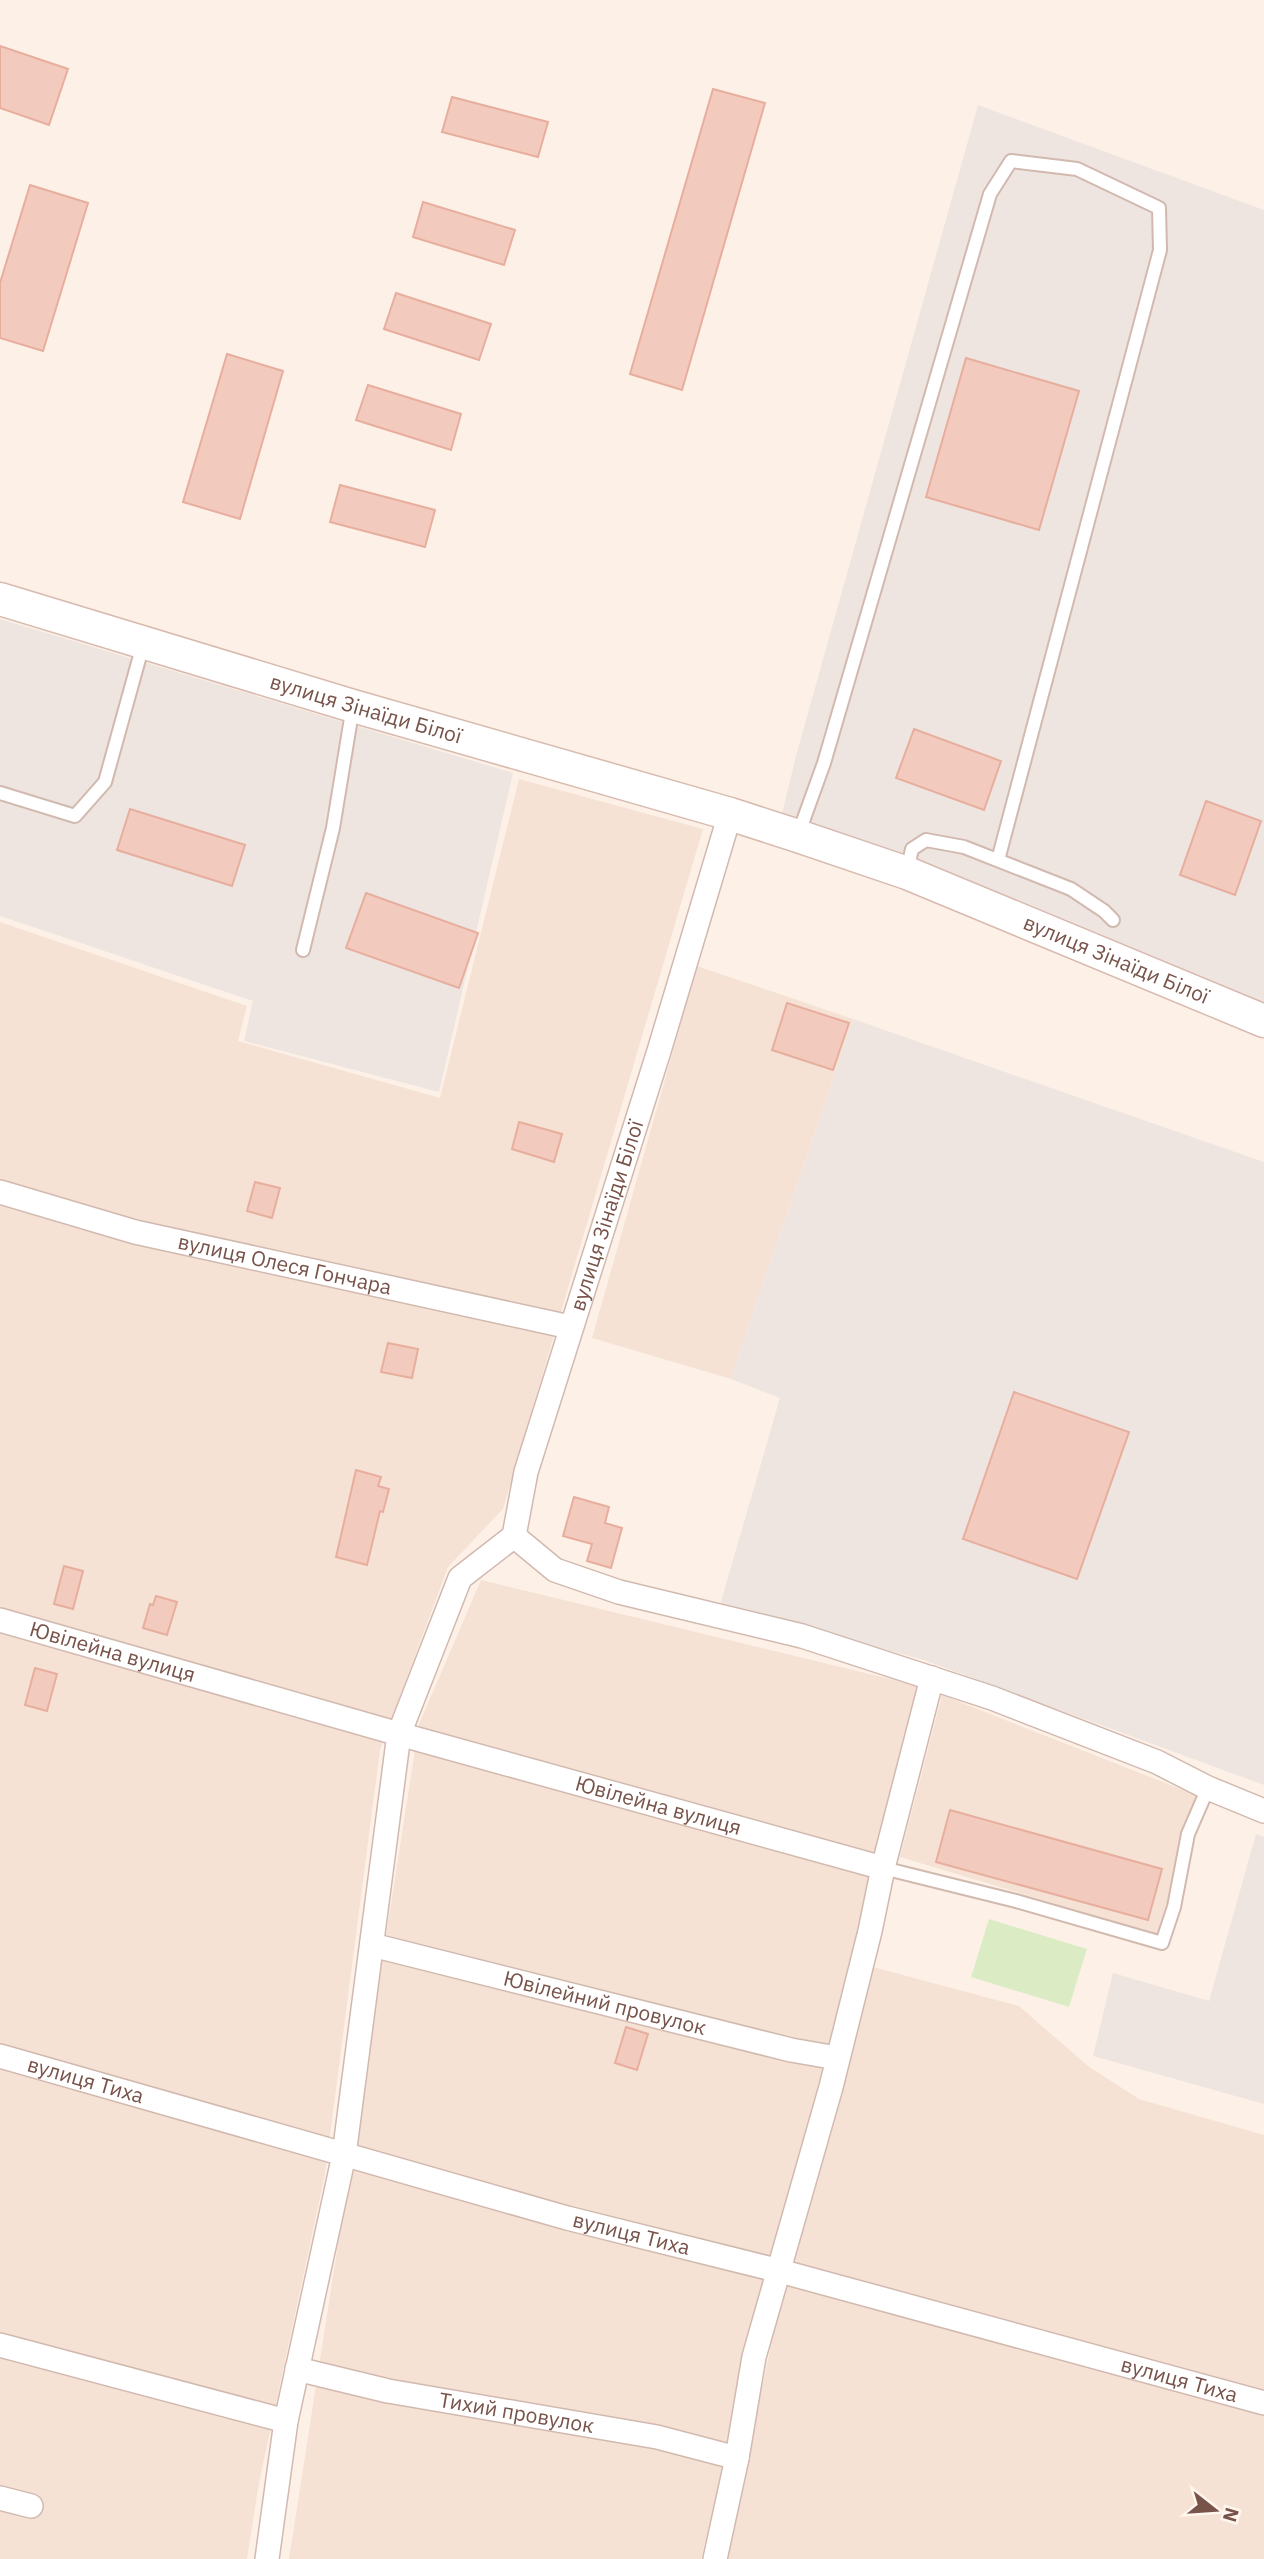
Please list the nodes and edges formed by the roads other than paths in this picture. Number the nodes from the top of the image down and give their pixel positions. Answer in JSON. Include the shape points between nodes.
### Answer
{"nodes":[{"id":1,"x":0,"y":599,"type":"edge"},
{"id":2,"x":144,"y":641,"type":"junction"},
{"id":3,"x":353,"y":706,"type":"junction"},
{"id":4,"x":0,"y":793,"type":"edge"},
{"id":5,"x":730,"y":814,"type":"junction"},
{"id":6,"x":798,"y":836,"type":"junction"},
{"id":7,"x":998,"y":860,"type":"junction"},
{"id":8,"x":907,"y":873,"type":"junction"},
{"id":9,"x":1113,"y":920,"type":"dead end"},
{"id":10,"x":303,"y":950,"type":"dead end"},
{"id":11,"x":1264,"y":1021,"type":"edge"},
{"id":12,"x":0,"y":1192,"type":"edge"},
{"id":13,"x":570,"y":1327,"type":"junction"},
{"id":14,"x":514,"y":1536,"type":"junction"},
{"id":15,"x":0,"y":1620,"type":"edge"},
{"id":16,"x":932,"y":1678,"type":"junction"},
{"id":17,"x":400,"y":1734,"type":"junction"},
{"id":18,"x":1208,"y":1788,"type":"junction"},
{"id":19,"x":1264,"y":1811,"type":"edge"},
{"id":20,"x":883,"y":1868,"type":"junction"},
{"id":21,"x":372,"y":1945,"type":"junction"},
{"id":22,"x":0,"y":2056,"type":"edge"},
{"id":23,"x":837,"y":2058,"type":"junction"},
{"id":24,"x":344,"y":2155,"type":"junction"},
{"id":25,"x":780,"y":2271,"type":"junction"},
{"id":26,"x":0,"y":2345,"type":"edge"},
{"id":27,"x":298,"y":2370,"type":"junction"},
{"id":28,"x":1264,"y":2403,"type":"edge"},
{"id":29,"x":286,"y":2421,"type":"junction"},
{"id":30,"x":737,"y":2458,"type":"junction"},
{"id":31,"x":0,"y":2498,"type":"edge"},
{"id":32,"x":31,"y":2505,"type":"dead end"},
{"id":33,"x":267,"y":2559,"type":"edge"},
{"id":34,"x":715,"y":2559,"type":"edge"}],
"edges":[{"from":1,"to":2,"type":"street","name":"вулиця Зінаїди Білої"},
{"from":2,"to":3,"type":"street","name":"вулиця Зінаїди Білої"},
{"from":2,"to":4,"type":"lane","via":[[105,782],[75,816]]},
{"from":3,"to":5,"type":"street","name":"вулиця Зінаїди Білої"},
{"from":3,"to":10,"type":"lane","via":[[333,828]]},
{"from":5,"to":6,"type":"street","name":"вулиця Зінаїди Білої"},
{"from":5,"to":13,"type":"street","name":"вулиця Зінаїди Білої"},
{"from":6,"to":7,"type":"lane","via":[[824,763],[990,194],[1011,161],[1077,169],[1159,208],[1160,250]]},
{"from":6,"to":8,"type":"street","name":"вулиця Зінаїди Білої"},
{"from":7,"to":8,"type":"lane","via":[[926,840],[912,849]]},
{"from":7,"to":9,"type":"lane","via":[[1071,889]]},
{"from":8,"to":11,"type":"street","name":"вулиця Зінаїди Білої"},
{"from":12,"to":13,"type":"street","name":"вулиця Олеся Гончара","via":[[135,1232]]},
{"from":13,"to":14,"type":"street","name":"вулиця Зінаїди Білої","via":[[526,1472]]},
{"from":14,"to":16,"type":"street","via":[[555,1570],[619,1592],[802,1636]]},
{"from":14,"to":17,"type":"street","via":[[460,1578]]},
{"from":15,"to":17,"type":"street","name":"Ювілейна вулиця"},
{"from":16,"to":18,"type":"street","via":[[1157,1762]]},
{"from":16,"to":20,"type":"street"},
{"from":17,"to":20,"type":"street","name":"Ювілейна вулиця"},
{"from":17,"to":21,"type":"street"},
{"from":18,"to":19,"type":"street"},
{"from":18,"to":20,"type":"lane","name":"Ювілейна вулиця","via":[[1188,1835],[1162,1943]]},
{"from":20,"to":23,"type":"street"},
{"from":21,"to":23,"type":"street","name":"Ювілейний провулок"},
{"from":21,"to":24,"type":"street"},
{"from":22,"to":24,"type":"street","name":"вулиця Тиха"},
{"from":23,"to":25,"type":"street"},
{"from":24,"to":25,"type":"street","name":"вулиця Тиха","via":[[567,2218]]},
{"from":24,"to":27,"type":"street"},
{"from":25,"to":28,"type":"street","name":"вулиця Тиха"},
{"from":25,"to":30,"type":"street","via":[[754,2357]]},
{"from":26,"to":29,"type":"street"},
{"from":27,"to":29,"type":"street"},
{"from":27,"to":30,"type":"street","name":"Тихий провулок","via":[[388,2391],[657,2437]]},
{"from":29,"to":33,"type":"street"},
{"from":30,"to":34,"type":"street"},
{"from":31,"to":32,"type":"street"}]}
